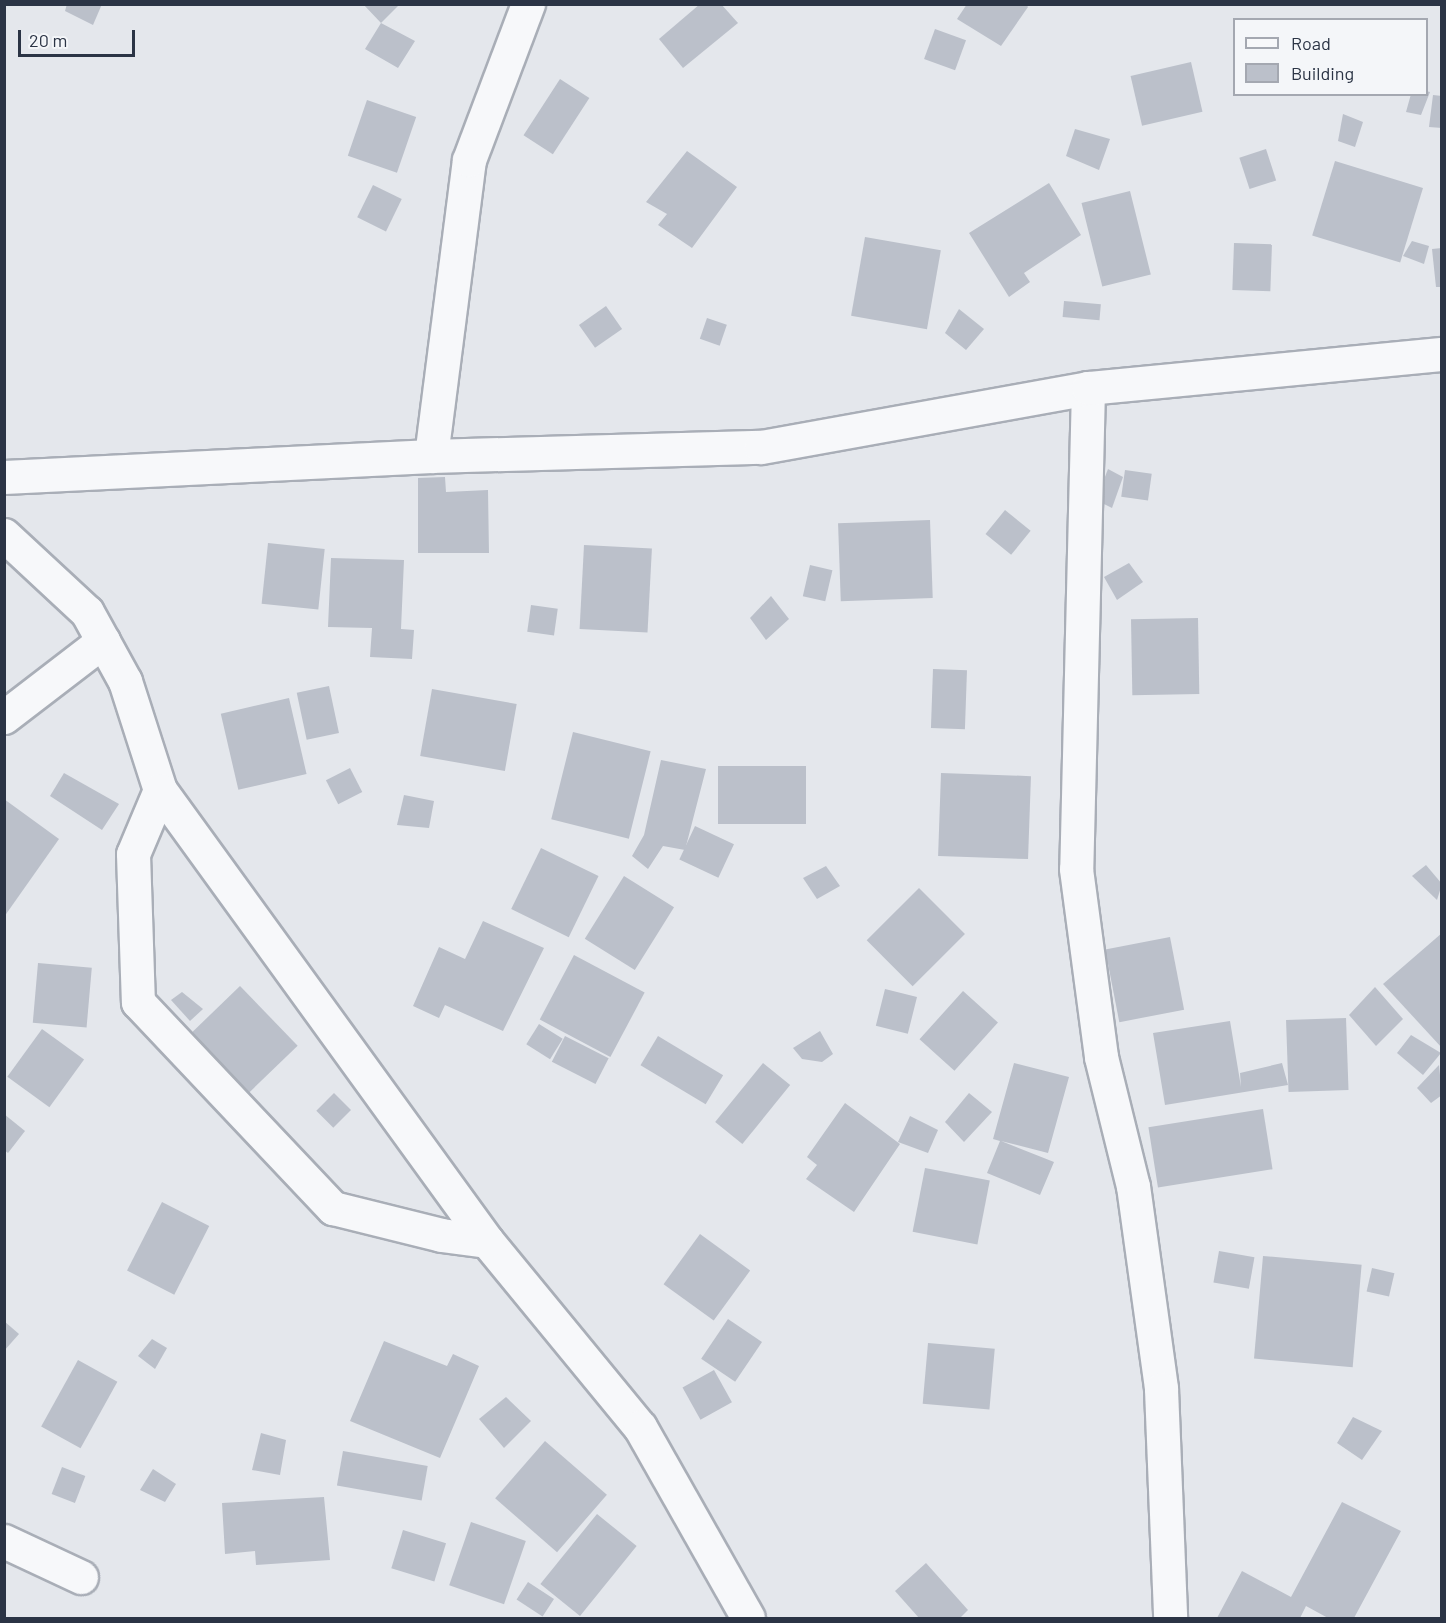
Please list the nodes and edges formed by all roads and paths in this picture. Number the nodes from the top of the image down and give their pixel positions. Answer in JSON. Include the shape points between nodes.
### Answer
{"nodes":[{"id":1,"x":528,"y":4,"type":"edge"},
{"id":2,"x":1442,"y":354,"type":"edge"},
{"id":3,"x":1088,"y":387,"type":"junction"},
{"id":4,"x":431,"y":456,"type":"junction"},
{"id":5,"x":4,"y":477,"type":"edge"},
{"id":6,"x":4,"y":535,"type":"edge"},
{"id":7,"x":103,"y":641,"type":"junction"},
{"id":8,"x":4,"y":717,"type":"edge"},
{"id":9,"x":160,"y":790,"type":"junction"},
{"id":10,"x":488,"y":1241,"type":"junction"},
{"id":11,"x":4,"y":1541,"type":"edge"},
{"id":12,"x":81,"y":1577,"type":"dead end"},
{"id":13,"x":748,"y":1618,"type":"edge"},
{"id":14,"x":1170,"y":1618,"type":"edge"}],
"edges":[{"from":1,"to":4,"type":"street","via":[[469,160]]},
{"from":2,"to":3,"type":"street"},
{"from":3,"to":4,"type":"street","via":[[761,447]]},
{"from":3,"to":14,"type":"street","via":[[1076,869],[1101,1057],[1133,1186],[1161,1389]]},
{"from":4,"to":5,"type":"street"},
{"from":6,"to":7,"type":"street","via":[[87,612]]},
{"from":7,"to":8,"type":"street"},
{"from":7,"to":9,"type":"street","via":[[125,681]]},
{"from":9,"to":10,"type":"street"},
{"from":9,"to":10,"type":"street","via":[[133,854],[138,1002],[333,1208],[441,1235]]},
{"from":10,"to":13,"type":"street","via":[[640,1427]]},
{"from":11,"to":12,"type":"street"}]}
